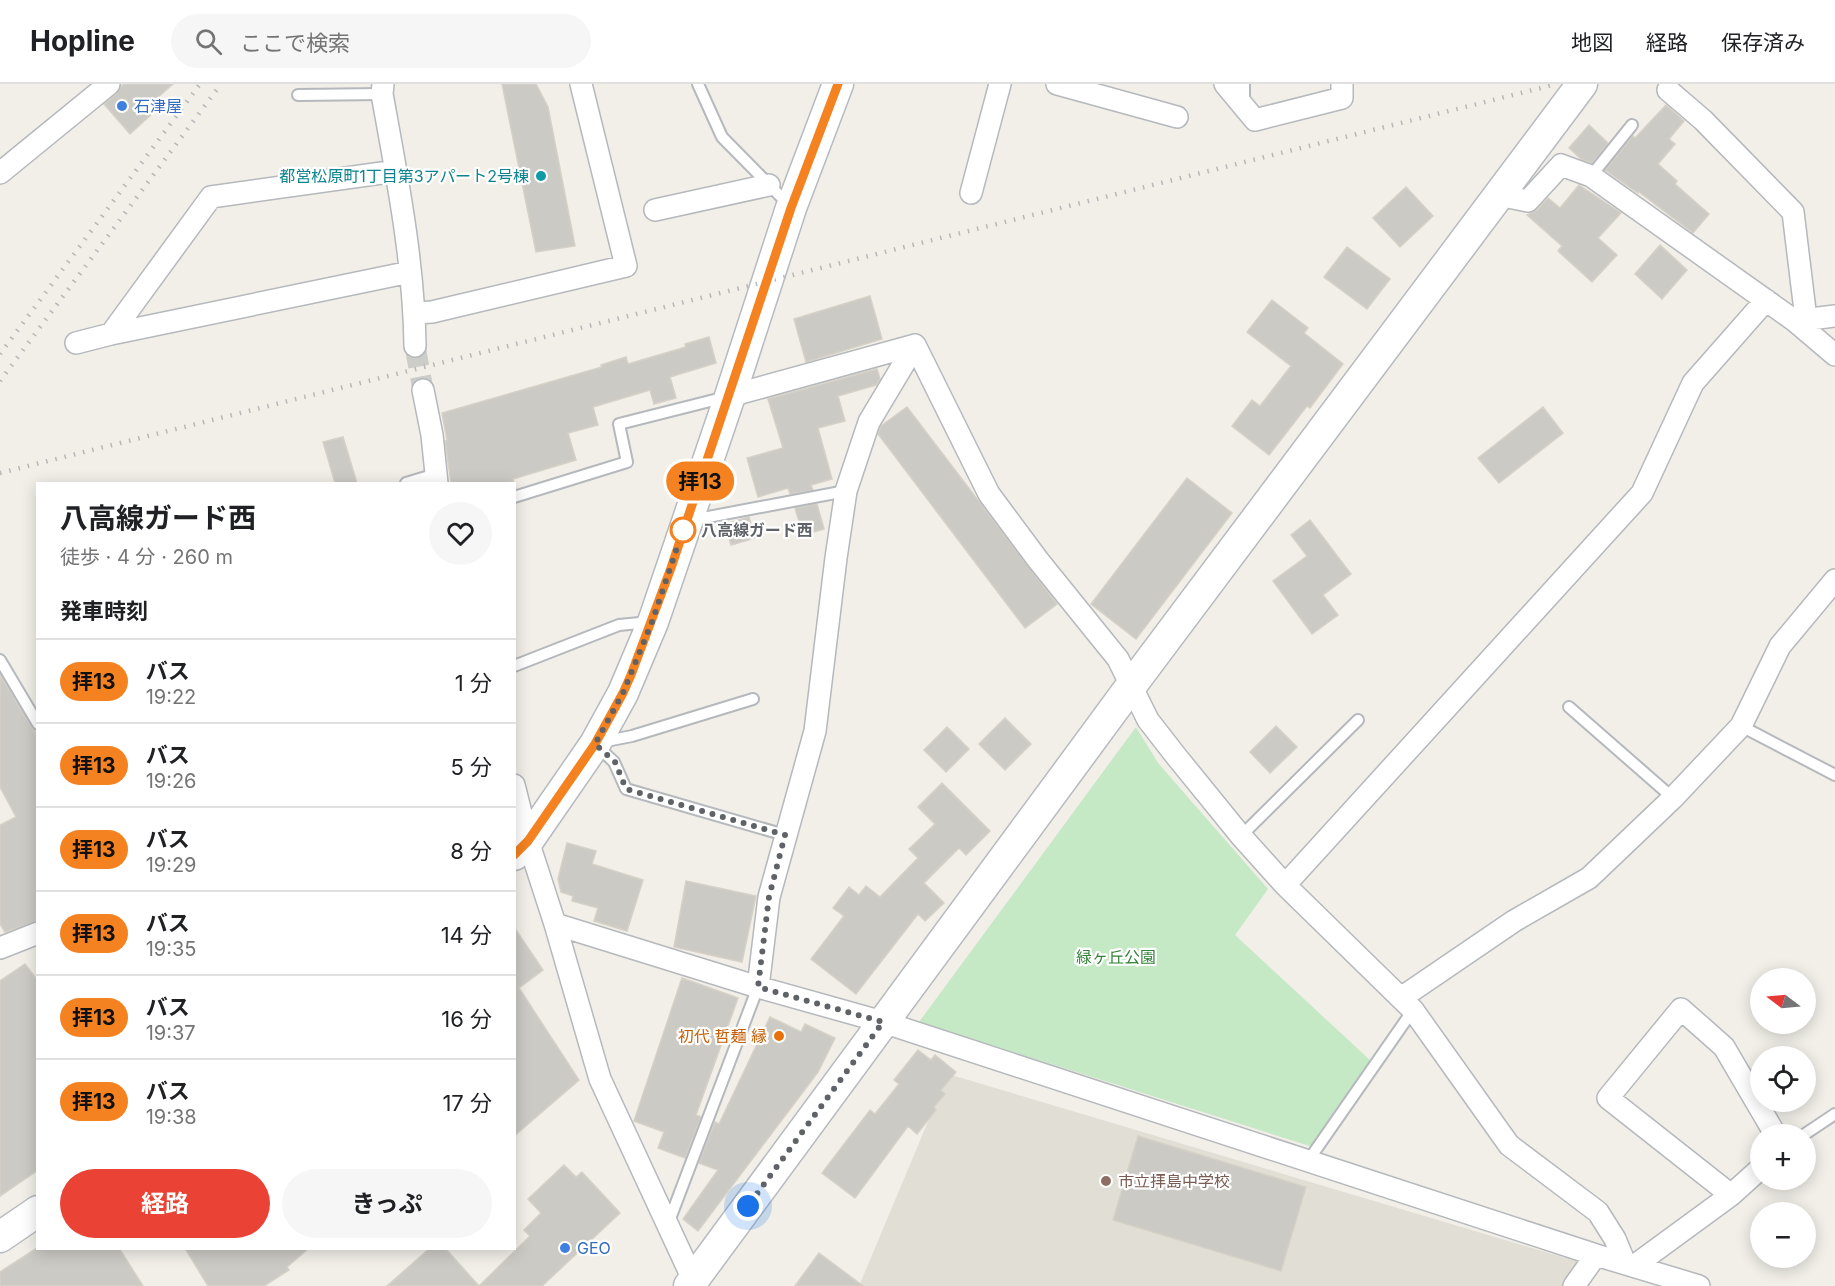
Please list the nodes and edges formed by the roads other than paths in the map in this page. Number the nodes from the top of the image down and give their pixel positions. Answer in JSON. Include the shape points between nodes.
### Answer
{"nodes":[{"id":1,"x":109,"y":84,"type":"edge"},
{"id":2,"x":581,"y":84,"type":"edge"},
{"id":3,"x":698,"y":84,"type":"edge"},
{"id":4,"x":838,"y":84,"type":"edge"},
{"id":5,"x":1000,"y":84,"type":"edge"},
{"id":6,"x":1056,"y":84,"type":"edge"},
{"id":7,"x":1225,"y":84,"type":"edge"},
{"id":8,"x":1244,"y":84,"type":"edge"},
{"id":9,"x":1342,"y":84,"type":"edge"},
{"id":10,"x":1582,"y":84,"type":"edge"},
{"id":11,"x":383,"y":89,"type":"edge"},
{"id":12,"x":1668,"y":90,"type":"dead end"},
{"id":13,"x":298,"y":95,"type":"dead end"},
{"id":14,"x":1245,"y":107,"type":"junction"},
{"id":15,"x":1177,"y":117,"type":"dead end"},
{"id":16,"x":1632,"y":125,"type":"dead end"},
{"id":17,"x":396,"y":171,"type":"junction"},
{"id":18,"x":0,"y":173,"type":"edge"},
{"id":19,"x":1591,"y":176,"type":"junction"},
{"id":20,"x":769,"y":185,"type":"junction"},
{"id":21,"x":970,"y":193,"type":"dead end"},
{"id":22,"x":1498,"y":195,"type":"junction"},
{"id":23,"x":791,"y":208,"type":"junction"},
{"id":24,"x":655,"y":210,"type":"dead end"},
{"id":25,"x":410,"y":272,"type":"junction"},
{"id":26,"x":1766,"y":300,"type":"junction"},
{"id":27,"x":414,"y":313,"type":"junction"},
{"id":28,"x":1835,"y":316,"type":"edge"},
{"id":29,"x":1801,"y":320,"type":"junction"},
{"id":30,"x":111,"y":334,"type":"junction"},
{"id":31,"x":76,"y":343,"type":"dead end"},
{"id":32,"x":915,"y":345,"type":"junction"},
{"id":33,"x":415,"y":346,"type":"tunnel mouth"},
{"id":34,"x":1835,"y":355,"type":"edge"},
{"id":35,"x":423,"y":390,"type":"tunnel mouth"},
{"id":36,"x":730,"y":396,"type":"junction"},
{"id":37,"x":437,"y":478,"type":"edge"},
{"id":38,"x":412,"y":482,"type":"edge"},
{"id":39,"x":846,"y":491,"type":"junction"},
{"id":40,"x":516,"y":496,"type":"edge"},
{"id":41,"x":686,"y":522,"type":"junction"},
{"id":42,"x":1835,"y":580,"type":"edge"},
{"id":43,"x":652,"y":622,"type":"junction"},
{"id":44,"x":0,"y":660,"type":"edge"},
{"id":45,"x":516,"y":665,"type":"edge"},
{"id":46,"x":1131,"y":687,"type":"junction"},
{"id":47,"x":753,"y":699,"type":"dead end"},
{"id":48,"x":1569,"y":707,"type":"dead end"},
{"id":49,"x":1358,"y":720,"type":"dead end"},
{"id":50,"x":36,"y":721,"type":"edge"},
{"id":51,"x":1741,"y":726,"type":"junction"},
{"id":52,"x":595,"y":744,"type":"junction"},
{"id":53,"x":1835,"y":776,"type":"edge"},
{"id":54,"x":1673,"y":798,"type":"junction"},
{"id":55,"x":516,"y":803,"type":"edge"},
{"id":56,"x":785,"y":835,"type":"junction"},
{"id":57,"x":1240,"y":836,"type":"junction"},
{"id":58,"x":521,"y":848,"type":"edge"},
{"id":59,"x":1285,"y":885,"type":"junction"},
{"id":60,"x":555,"y":924,"type":"junction"},
{"id":61,"x":36,"y":934,"type":"edge"},
{"id":62,"x":0,"y":948,"type":"edge"},
{"id":63,"x":758,"y":987,"type":"junction"},
{"id":64,"x":1407,"y":1004,"type":"junction"},
{"id":65,"x":883,"y":1022,"type":"junction"},
{"id":66,"x":1835,"y":1114,"type":"edge"},
{"id":67,"x":1770,"y":1124,"type":"edge"},
{"id":68,"x":1816,"y":1127,"type":"edge"},
{"id":69,"x":1308,"y":1161,"type":"junction"},
{"id":70,"x":1750,"y":1178,"type":"edge"},
{"id":71,"x":1731,"y":1195,"type":"junction"},
{"id":72,"x":36,"y":1212,"type":"edge"},
{"id":73,"x":668,"y":1224,"type":"junction"},
{"id":74,"x":0,"y":1237,"type":"edge"},
{"id":75,"x":1596,"y":1255,"type":"junction"},
{"id":76,"x":1632,"y":1272,"type":"edge"},
{"id":77,"x":693,"y":1284,"type":"edge"},
{"id":78,"x":1574,"y":1286,"type":"edge"},
{"id":79,"x":1699,"y":1286,"type":"edge"}],
"edges":[{"from":1,"to":18,"type":"street"},
{"from":2,"to":27,"type":"street","via":[[626,266]]},
{"from":3,"to":20,"type":"lane","via":[[722,137]]},
{"from":4,"to":23,"type":"street"},
{"from":5,"to":21,"type":"street"},
{"from":6,"to":15,"type":"street"},
{"from":7,"to":14,"type":"street"},
{"from":8,"to":14,"type":"lane"},
{"from":9,"to":14,"type":"street","via":[[1342,98],[1255,120]]},
{"from":10,"to":22,"type":"street"},
{"from":11,"to":13,"type":"lane"},
{"from":11,"to":17,"type":"street"},
{"from":12,"to":29,"type":"street","via":[[1793,212]]},
{"from":16,"to":19,"type":"lane"},
{"from":17,"to":25,"type":"street"},
{"from":17,"to":30,"type":"street","via":[[211,197]]},
{"from":19,"to":22,"type":"street","via":[[1561,165],[1528,201]]},
{"from":19,"to":26,"type":"street"},
{"from":20,"to":23,"type":"lane"},
{"from":20,"to":24,"type":"street"},
{"from":22,"to":46,"type":"street"},
{"from":23,"to":36,"type":"street"},
{"from":25,"to":27,"type":"street"},
{"from":25,"to":30,"type":"street"},
{"from":26,"to":29,"type":"street"},
{"from":26,"to":59,"type":"street","via":[[1693,383],[1642,493]]},
{"from":27,"to":33,"type":"street"},
{"from":28,"to":29,"type":"street"},
{"from":29,"to":34,"type":"street"},
{"from":30,"to":31,"type":"street"},
{"from":32,"to":36,"type":"street"},
{"from":32,"to":39,"type":"street","via":[[869,422]]},
{"from":32,"to":46,"type":"street","via":[[989,494],[1118,659]]},
{"from":35,"to":37,"type":"street"},
{"from":36,"to":40,"type":"lane","via":[[619,424],[627,462]]},
{"from":36,"to":41,"type":"street"},
{"from":37,"to":38,"type":"lane"},
{"from":39,"to":41,"type":"lane"},
{"from":39,"to":56,"type":"street","via":[[816,731]]},
{"from":41,"to":43,"type":"street"},
{"from":42,"to":51,"type":"street","via":[[1780,646]]},
{"from":43,"to":45,"type":"lane","via":[[619,625]]},
{"from":43,"to":52,"type":"street","via":[[623,693]]},
{"from":44,"to":50,"type":"lane"},
{"from":46,"to":57,"type":"street","via":[[1149,720]]},
{"from":46,"to":65,"type":"street"},
{"from":47,"to":52,"type":"lane"},
{"from":48,"to":54,"type":"lane"},
{"from":49,"to":57,"type":"lane"},
{"from":51,"to":53,"type":"lane"},
{"from":51,"to":54,"type":"street"},
{"from":52,"to":56,"type":"lane","via":[[615,762],[626,789]]},
{"from":52,"to":58,"type":"street"},
{"from":54,"to":64,"type":"street","via":[[1588,878],[1514,921]]},
{"from":55,"to":58,"type":"street"},
{"from":56,"to":63,"type":"street","via":[[769,897]]},
{"from":57,"to":59,"type":"street"},
{"from":58,"to":60,"type":"street"},
{"from":59,"to":64,"type":"street"},
{"from":60,"to":63,"type":"street"},
{"from":60,"to":73,"type":"street","via":[[600,1079]]},
{"from":61,"to":62,"type":"street"},
{"from":63,"to":65,"type":"street"},
{"from":63,"to":73,"type":"lane"},
{"from":64,"to":69,"type":"lane"},
{"from":64,"to":76,"type":"street","via":[[1509,1145],[1599,1212]]},
{"from":65,"to":69,"type":"street"},
{"from":65,"to":77,"type":"street"},
{"from":66,"to":68,"type":"lane"},
{"from":67,"to":71,"type":"street","via":[[1724,1047],[1681,1009],[1608,1098]]},
{"from":69,"to":75,"type":"street"},
{"from":70,"to":71,"type":"street"},
{"from":71,"to":76,"type":"street"},
{"from":72,"to":74,"type":"street"},
{"from":73,"to":77,"type":"street"},
{"from":75,"to":76,"type":"street"},
{"from":75,"to":78,"type":"street"},
{"from":76,"to":79,"type":"street"}]}
